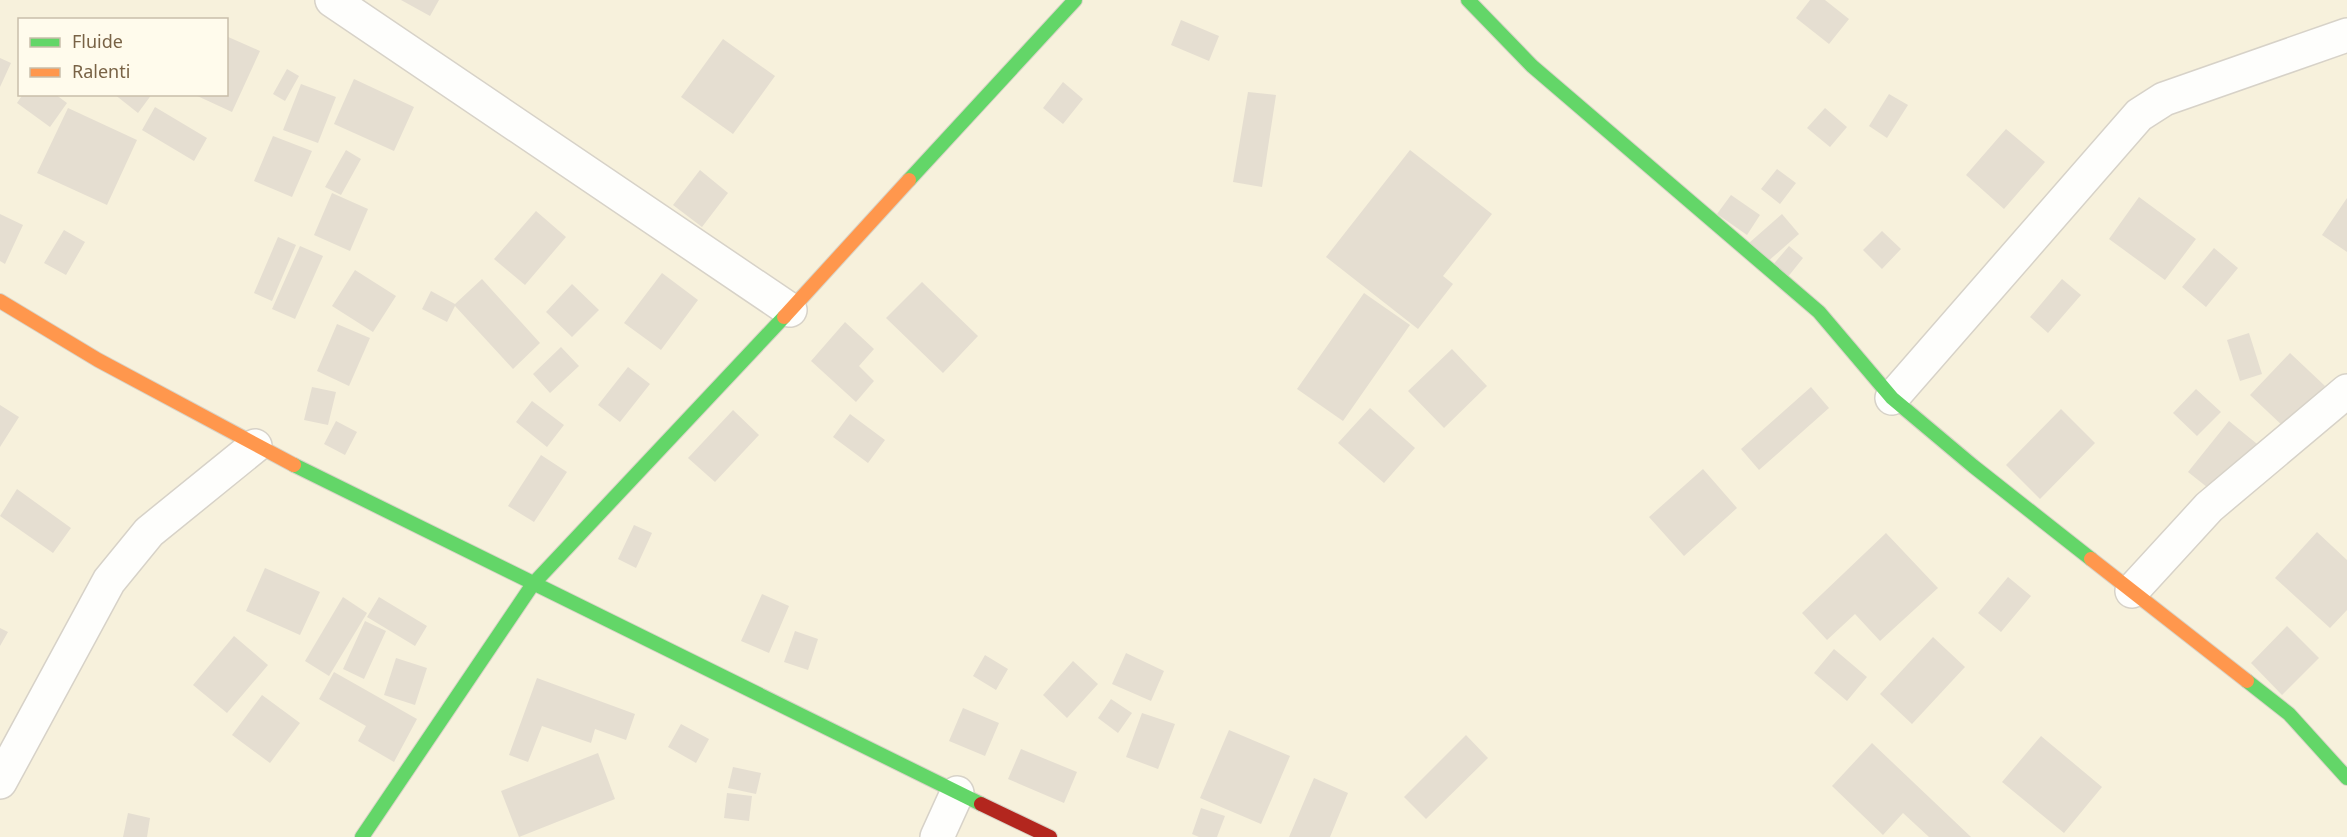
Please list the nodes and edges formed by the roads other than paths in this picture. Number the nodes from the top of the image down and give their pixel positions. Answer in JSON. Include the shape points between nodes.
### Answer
{"nodes":[{"id":1,"x":332,"y":0,"type":"edge"},
{"id":2,"x":1075,"y":0,"type":"edge"},
{"id":3,"x":1468,"y":0,"type":"edge"},
{"id":4,"x":2347,"y":35,"type":"edge"},
{"id":5,"x":0,"y":301,"type":"edge"},
{"id":6,"x":790,"y":310,"type":"junction"},
{"id":7,"x":2347,"y":391,"type":"edge"},
{"id":8,"x":1892,"y":398,"type":"junction"},
{"id":9,"x":255,"y":446,"type":"junction"},
{"id":10,"x":533,"y":584,"type":"junction"},
{"id":11,"x":2132,"y":591,"type":"junction"},
{"id":12,"x":2347,"y":778,"type":"edge"},
{"id":13,"x":0,"y":782,"type":"edge"},
{"id":14,"x":957,"y":793,"type":"junction"},
{"id":15,"x":362,"y":837,"type":"edge"},
{"id":16,"x":938,"y":837,"type":"edge"},
{"id":17,"x":1050,"y":837,"type":"edge"}],
"edges":[{"from":1,"to":6,"type":"street"},
{"from":2,"to":6,"type":"street"},
{"from":3,"to":8,"type":"street","via":[[1532,66],[1819,312]]},
{"from":4,"to":8,"type":"street","via":[[2164,99],[2139,115]]},
{"from":5,"to":9,"type":"street"},
{"from":6,"to":10,"type":"street"},
{"from":7,"to":11,"type":"street","via":[[2209,507]]},
{"from":8,"to":11,"type":"street"},
{"from":9,"to":10,"type":"street"},
{"from":9,"to":13,"type":"street","via":[[148,532],[109,581]]},
{"from":10,"to":14,"type":"street"},
{"from":10,"to":15,"type":"street"},
{"from":11,"to":12,"type":"street","via":[[2289,714]]},
{"from":14,"to":16,"type":"street"},
{"from":14,"to":17,"type":"street"}]}
